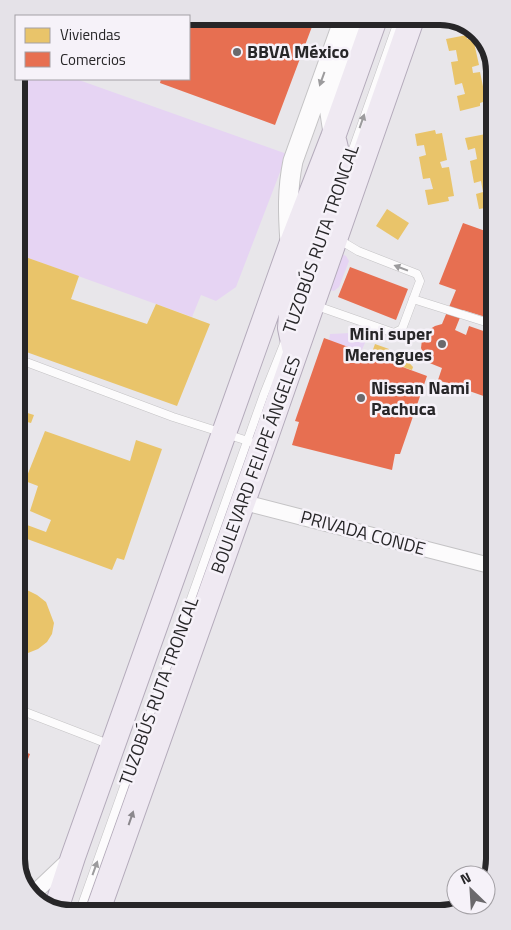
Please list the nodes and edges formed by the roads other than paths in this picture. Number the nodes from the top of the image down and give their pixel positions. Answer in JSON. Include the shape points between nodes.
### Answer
{"nodes":[{"id":1,"x":342,"y":25,"type":"edge"},
{"id":2,"x":357,"y":25,"type":"edge"},
{"id":3,"x":373,"y":25,"type":"edge"},
{"id":4,"x":397,"y":25,"type":"edge"},
{"id":5,"x":410,"y":25,"type":"edge"},
{"id":6,"x":338,"y":142,"type":"junction"},
{"id":7,"x":324,"y":188,"type":"dead end"},
{"id":8,"x":337,"y":238,"type":"junction"},
{"id":9,"x":291,"y":245,"type":"junction"},
{"id":10,"x":413,"y":300,"type":"junction"},
{"id":11,"x":313,"y":305,"type":"junction"},
{"id":12,"x":486,"y":322,"type":"edge"},
{"id":13,"x":290,"y":328,"type":"junction"},
{"id":14,"x":295,"y":354,"type":"junction"},
{"id":15,"x":25,"y":362,"type":"edge"},
{"id":16,"x":231,"y":435,"type":"junction"},
{"id":17,"x":255,"y":444,"type":"junction"},
{"id":18,"x":242,"y":502,"type":"junction"},
{"id":19,"x":484,"y":564,"type":"dead end"},
{"id":20,"x":25,"y":712,"type":"edge"},
{"id":21,"x":113,"y":746,"type":"junction"},
{"id":22,"x":73,"y":857,"type":"junction"},
{"id":23,"x":38,"y":890,"type":"edge"},
{"id":24,"x":58,"y":903,"type":"edge"},
{"id":25,"x":82,"y":905,"type":"edge"},
{"id":26,"x":101,"y":905,"type":"edge"}],
"edges":[{"from":1,"to":9,"type":"street","one_way":true,"via":[[293,161],[287,202]]},
{"from":2,"to":6,"type":"street","via":[[332,97],[330,113]]},
{"from":3,"to":6,"type":"main road"},
{"from":13,"to":4,"type":"lane","name":"TUZOBÚS RUTA TRONCAL","one_way":true},
{"from":5,"to":8,"type":"main road","name":"BOULEVARD FELIPE ÁNGELES"},
{"from":6,"to":7,"type":"lane","name":"TUZOBÚS RUTA TRONCAL"},
{"from":6,"to":9,"type":"main road"},
{"from":6,"to":13,"type":"main road","via":[[336,180],[292,302]]},
{"from":10,"to":8,"type":"lane","one_way":true,"via":[[420,281],[417,274],[358,251]]},
{"from":8,"to":11,"type":"main road","name":"BOULEVARD FELIPE ÁNGELES"},
{"from":9,"to":16,"type":"main road"},
{"from":10,"to":11,"type":"lane","via":[[402,329],[394,333]]},
{"from":10,"to":12,"type":"lane"},
{"from":11,"to":14,"type":"main road","name":"BOULEVARD FELIPE ÁNGELES"},
{"from":13,"to":14,"type":"main road"},
{"from":13,"to":17,"type":"lane","name":"TUZOBÚS RUTA TRONCAL"},
{"from":14,"to":17,"type":"main road","name":"BOULEVARD FELIPE ÁNGELES"},
{"from":15,"to":16,"type":"lane","via":[[173,417]]},
{"from":16,"to":17,"type":"lane"},
{"from":16,"to":21,"type":"main road"},
{"from":17,"to":18,"type":"main road","name":"BOULEVARD FELIPE ÁNGELES"},
{"from":25,"to":17,"type":"lane","name":"TUZOBÚS RUTA TRONCAL","one_way":true},
{"from":18,"to":19,"type":"street","name":"PRIVADA CONDE"},
{"from":26,"to":18,"type":"main road","name":"BOULEVARD FELIPE ÁNGELES","one_way":true},
{"from":20,"to":21,"type":"lane"},
{"from":21,"to":22,"type":"main road"},
{"from":22,"to":23,"type":"street"},
{"from":22,"to":24,"type":"main road"}]}
